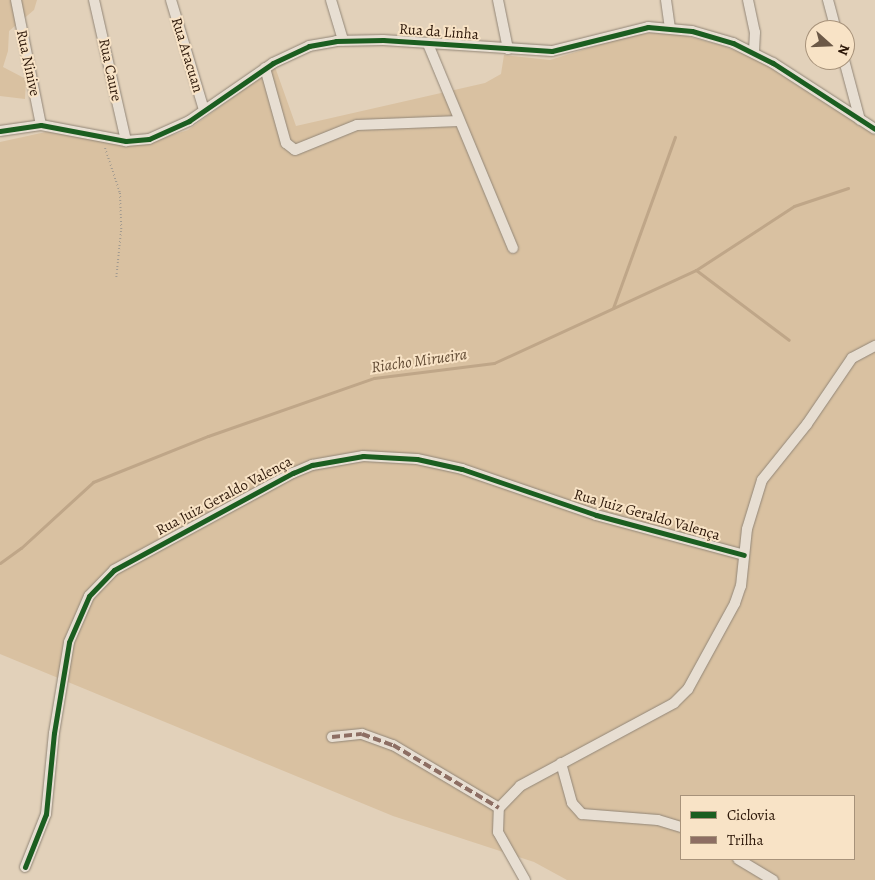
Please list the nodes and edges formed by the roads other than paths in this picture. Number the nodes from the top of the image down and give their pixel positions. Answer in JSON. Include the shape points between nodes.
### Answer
{"nodes":[{"id":1,"x":16,"y":0,"type":"edge"},
{"id":2,"x":94,"y":0,"type":"edge"},
{"id":3,"x":170,"y":0,"type":"edge"},
{"id":4,"x":331,"y":0,"type":"edge"},
{"id":5,"x":498,"y":0,"type":"edge"},
{"id":6,"x":666,"y":0,"type":"edge"},
{"id":7,"x":748,"y":0,"type":"edge"},
{"id":8,"x":828,"y":0,"type":"edge"},
{"id":9,"x":833,"y":20,"type":"edge"},
{"id":10,"x":670,"y":27,"type":"junction"},
{"id":11,"x":343,"y":40,"type":"junction"},
{"id":12,"x":428,"y":44,"type":"junction"},
{"id":13,"x":508,"y":49,"type":"junction"},
{"id":14,"x":754,"y":53,"type":"junction"},
{"id":15,"x":265,"y":68,"type":"junction"},
{"id":16,"x":847,"y":70,"type":"edge"},
{"id":17,"x":204,"y":110,"type":"junction"},
{"id":18,"x":860,"y":120,"type":"junction"},
{"id":19,"x":459,"y":121,"type":"junction"},
{"id":20,"x":40,"y":125,"type":"junction"},
{"id":21,"x":875,"y":129,"type":"edge"},
{"id":22,"x":0,"y":131,"type":"edge"},
{"id":23,"x":126,"y":141,"type":"junction"},
{"id":24,"x":513,"y":248,"type":"dead end"},
{"id":25,"x":875,"y":346,"type":"edge"},
{"id":26,"x":744,"y":555,"type":"junction"},
{"id":27,"x":332,"y":737,"type":"dead end"},
{"id":28,"x":561,"y":763,"type":"junction"},
{"id":29,"x":499,"y":808,"type":"junction"},
{"id":30,"x":680,"y":827,"type":"edge"},
{"id":31,"x":740,"y":860,"type":"edge"},
{"id":32,"x":25,"y":867,"type":"dead end"},
{"id":33,"x":526,"y":880,"type":"edge"},
{"id":34,"x":773,"y":880,"type":"edge"}],
"edges":[{"from":1,"to":20,"type":"street","name":"Rua Ninive"},
{"from":2,"to":23,"type":"street","name":"Rua Caure"},
{"from":3,"to":17,"type":"street","name":"Rua Aracuan"},
{"from":4,"to":11,"type":"street"},
{"from":5,"to":13,"type":"street"},
{"from":6,"to":10,"type":"street"},
{"from":7,"to":14,"type":"street","via":[[755,32]]},
{"from":8,"to":9,"type":"street"},
{"from":10,"to":13,"type":"street","name":"Rua da Linha","via":[[625,32],[567,50]]},
{"from":10,"to":14,"type":"street","name":"Rua da Linha","via":[[725,40]]},
{"from":11,"to":12,"type":"street","name":"Rua da Linha"},
{"from":11,"to":15,"type":"street","name":"Rua da Linha","via":[[309,46]]},
{"from":12,"to":13,"type":"street","name":"Rua da Linha"},
{"from":12,"to":19,"type":"street"},
{"from":14,"to":18,"type":"street","name":"Rua da Linha"},
{"from":15,"to":17,"type":"street","name":"Rua da Linha"},
{"from":15,"to":19,"type":"street","via":[[286,143],[295,150],[357,125]]},
{"from":16,"to":18,"type":"street"},
{"from":17,"to":23,"type":"street","name":"Rua da Linha","via":[[149,139]]},
{"from":18,"to":21,"type":"street","name":"Rua da Linha"},
{"from":19,"to":24,"type":"street"},
{"from":20,"to":22,"type":"street","name":"Rua da Linha"},
{"from":20,"to":23,"type":"street","name":"Rua da Linha"},
{"from":25,"to":26,"type":"street","via":[[852,358],[807,424],[762,480],[754,500]]},
{"from":26,"to":28,"type":"street","via":[[741,586],[735,603],[688,689],[674,703]]},
{"from":26,"to":32,"type":"street","name":"Rua Juiz Geraldo Valença","via":[[596,515],[462,469],[416,459],[362,456],[312,465],[293,473],[114,570],[89,596],[69,642],[54,733],[46,814]]},
{"from":27,"to":29,"type":"street","via":[[362,734],[392,744]]},
{"from":28,"to":29,"type":"street","via":[[510,794]]},
{"from":28,"to":30,"type":"street","via":[[572,803],[582,814],[658,820]]},
{"from":29,"to":33,"type":"street","via":[[498,832]]},
{"from":31,"to":34,"type":"street"}]}
